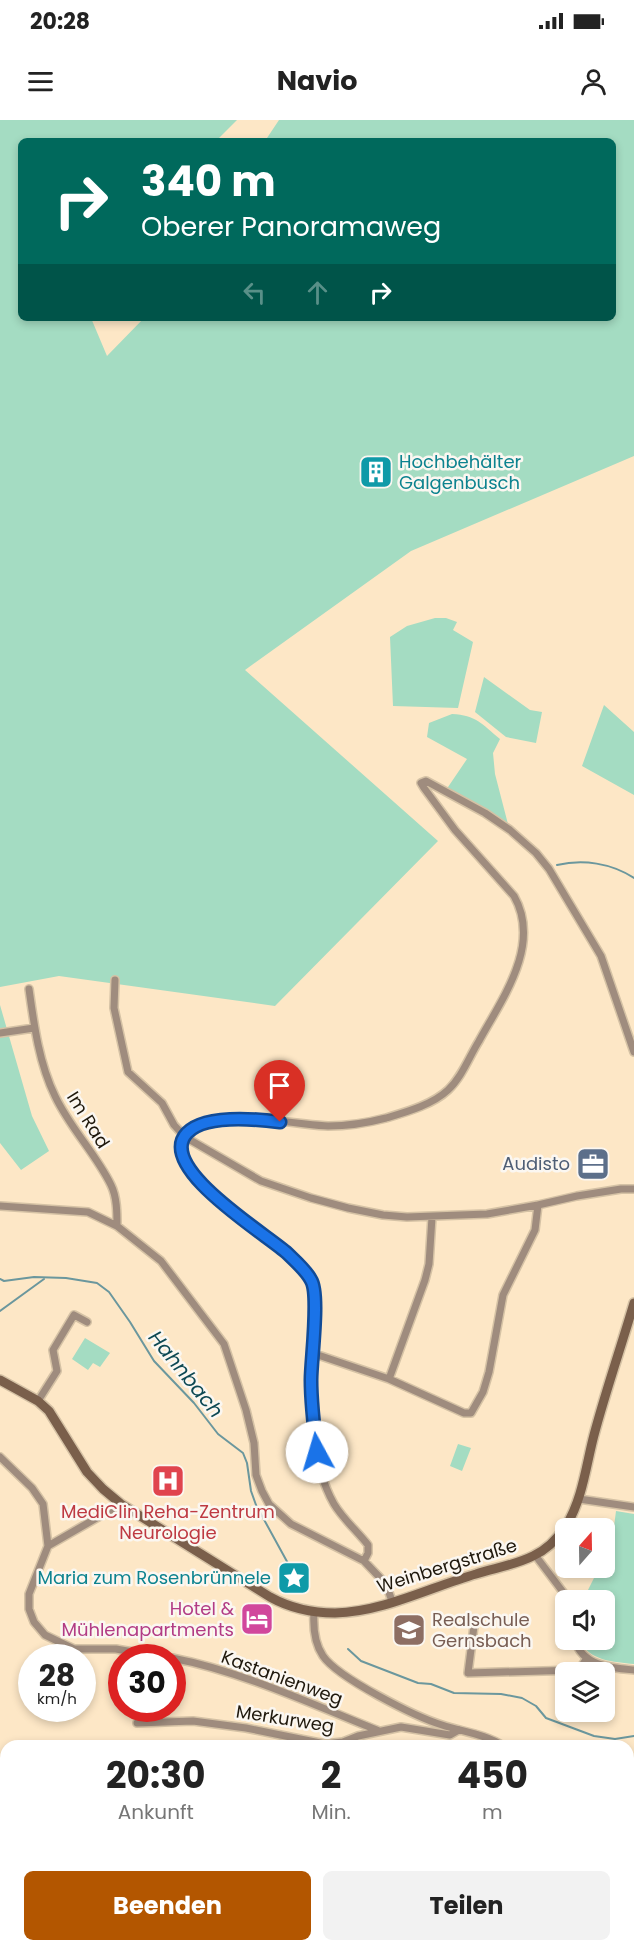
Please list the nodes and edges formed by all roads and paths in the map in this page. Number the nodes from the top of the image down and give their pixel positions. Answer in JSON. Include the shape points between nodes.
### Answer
{"nodes":[{"id":1,"x":115,"y":980,"type":"dead end"},
{"id":2,"x":29,"y":989,"type":"dead end"},
{"id":3,"x":34,"y":1028,"type":"junction"},
{"id":4,"x":0,"y":1033,"type":"edge"},
{"id":5,"x":634,"y":1052,"type":"edge"},
{"id":6,"x":184,"y":1137,"type":"junction"},
{"id":7,"x":634,"y":1189,"type":"edge"},
{"id":8,"x":538,"y":1205,"type":"junction"},
{"id":9,"x":0,"y":1206,"type":"edge"},
{"id":10,"x":432,"y":1217,"type":"junction"},
{"id":11,"x":117,"y":1226,"type":"junction"},
{"id":12,"x":634,"y":1303,"type":"edge"},
{"id":13,"x":87,"y":1322,"type":"dead end"},
{"id":14,"x":312,"y":1355,"type":"junction"},
{"id":15,"x":389,"y":1379,"type":"junction"},
{"id":16,"x":0,"y":1380,"type":"edge"},
{"id":17,"x":38,"y":1401,"type":"junction"},
{"id":18,"x":0,"y":1457,"type":"edge"},
{"id":19,"x":579,"y":1499,"type":"junction"},
{"id":20,"x":121,"y":1504,"type":"junction"},
{"id":21,"x":634,"y":1507,"type":"edge"},
{"id":22,"x":48,"y":1546,"type":"junction"},
{"id":23,"x":535,"y":1556,"type":"junction"},
{"id":24,"x":364,"y":1561,"type":"junction"},
{"id":25,"x":561,"y":1590,"type":"edge"},
{"id":26,"x":392,"y":1601,"type":"junction"},
{"id":27,"x":314,"y":1612,"type":"junction"},
{"id":28,"x":474,"y":1626,"type":"dead end"},
{"id":29,"x":108,"y":1649,"type":"edge"},
{"id":30,"x":579,"y":1650,"type":"edge"},
{"id":31,"x":587,"y":1658,"type":"junction"},
{"id":32,"x":186,"y":1662,"type":"edge"},
{"id":33,"x":634,"y":1670,"type":"edge"},
{"id":34,"x":137,"y":1723,"type":"dead end"},
{"id":35,"x":459,"y":1730,"type":"junction"},
{"id":36,"x":379,"y":1731,"type":"junction"},
{"id":37,"x":309,"y":1740,"type":"edge"},
{"id":38,"x":350,"y":1740,"type":"edge"},
{"id":39,"x":492,"y":1740,"type":"edge"}],
"edges":[{"from":1,"to":6,"type":"street","via":[[114,1008],[128,1072],[162,1103]]},
{"from":2,"to":3,"type":"street","name":"Im Rad"},
{"from":3,"to":4,"type":"street"},
{"from":3,"to":11,"type":"street","name":"Im Rad","via":[[55,1097],[112,1186]]},
{"from":5,"to":6,"type":"street","via":[[601,956],[549,869],[510,830],[426,781],[422,783],[424,788],[455,830],[514,897],[524,934],[513,978],[458,1078],[439,1098],[368,1122],[328,1126],[254,1119],[221,1121],[198,1126]]},
{"from":6,"to":10,"type":"street","via":[[288,1191],[383,1215]]},
{"from":6,"to":14,"type":"street","via":[[182,1157],[195,1176],[231,1210],[286,1252],[312,1281]]},
{"from":7,"to":8,"type":"street"},
{"from":8,"to":10,"type":"street","via":[[487,1214]]},
{"from":8,"to":15,"type":"street","via":[[535,1230],[504,1295],[483,1392],[471,1413]]},
{"from":9,"to":11,"type":"street","via":[[88,1212]]},
{"from":10,"to":15,"type":"street","via":[[425,1280]]},
{"from":11,"to":24,"type":"street","via":[[161,1261],[224,1344],[246,1410],[256,1475],[269,1504],[291,1524]]},
{"from":12,"to":19,"type":"street","name":"Weinbergstraße"},
{"from":13,"to":17,"type":"street","via":[[74,1315],[53,1350],[57,1371]]},
{"from":14,"to":15,"type":"street"},
{"from":14,"to":24,"type":"street","via":[[312,1408],[321,1474],[335,1505],[368,1545]]},
{"from":16,"to":17,"type":"street","name":"Weinbergstraße"},
{"from":17,"to":20,"type":"street","name":"Weinbergstraße","via":[[58,1423],[87,1472]]},
{"from":18,"to":22,"type":"street","via":[[43,1504]]},
{"from":19,"to":21,"type":"street"},
{"from":19,"to":23,"type":"street","name":"Weinbergstraße","via":[[564,1528]]},
{"from":20,"to":22,"type":"street"},
{"from":20,"to":27,"type":"street","name":"Weinbergstraße","via":[[275,1600]]},
{"from":22,"to":29,"type":"street","via":[[29,1594],[34,1622],[45,1635],[74,1649]]},
{"from":23,"to":25,"type":"street"},
{"from":23,"to":26,"type":"street","name":"Weinbergstraße"},
{"from":24,"to":26,"type":"street","via":[[386,1584]]},
{"from":26,"to":27,"type":"street","name":"Weinbergstraße","via":[[354,1611]]},
{"from":27,"to":35,"type":"street","via":[[315,1641],[334,1669],[415,1714]]},
{"from":28,"to":31,"type":"street","via":[[468,1673],[579,1670]]},
{"from":30,"to":31,"type":"street"},
{"from":31,"to":33,"type":"street","via":[[601,1666]]},
{"from":32,"to":36,"type":"street","name":"Kastanienweg","via":[[234,1675]]},
{"from":34,"to":37,"type":"street","name":"Merkurweg","via":[[193,1721]]},
{"from":35,"to":36,"type":"street","name":"Merkurweg","via":[[450,1735],[412,1727]]},
{"from":35,"to":39,"type":"street"},
{"from":36,"to":38,"type":"street","name":"Merkurweg"}]}
